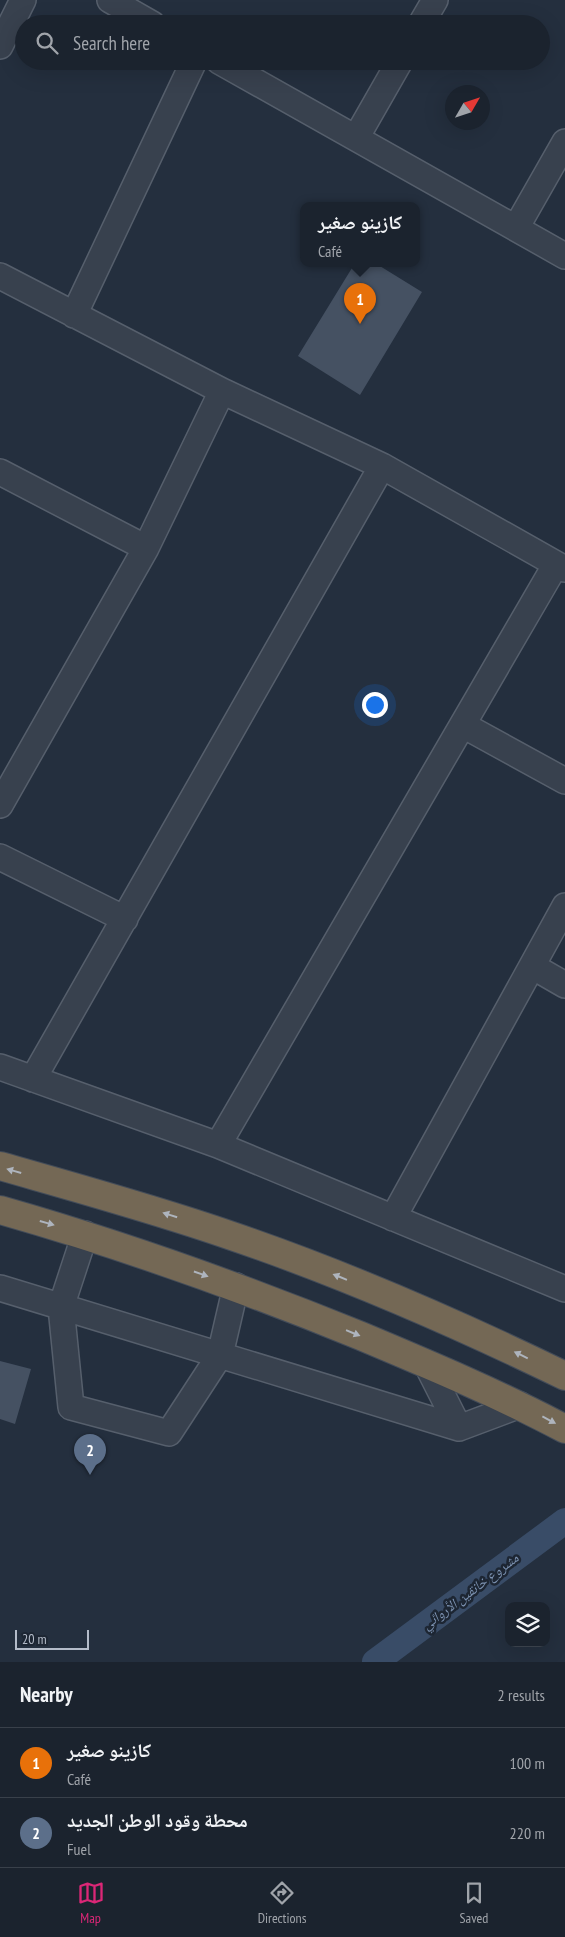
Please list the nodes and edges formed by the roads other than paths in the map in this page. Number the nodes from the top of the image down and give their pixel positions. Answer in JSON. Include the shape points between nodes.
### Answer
{"nodes":[{"id":1,"x":23,"y":0,"type":"edge"},
{"id":2,"x":110,"y":0,"type":"edge"},
{"id":3,"x":435,"y":0,"type":"edge"},
{"id":4,"x":16,"y":15,"type":"edge"},
{"id":5,"x":136,"y":15,"type":"edge"},
{"id":6,"x":427,"y":15,"type":"edge"},
{"id":7,"x":15,"y":16,"type":"edge"},
{"id":8,"x":0,"y":46,"type":"edge"},
{"id":9,"x":190,"y":70,"type":"edge"},
{"id":10,"x":235,"y":70,"type":"edge"},
{"id":11,"x":395,"y":70,"type":"edge"},
{"id":12,"x":356,"y":138,"type":"junction"},
{"id":13,"x":565,"y":142,"type":"edge"},
{"id":14,"x":516,"y":228,"type":"junction"},
{"id":15,"x":565,"y":256,"type":"edge"},
{"id":16,"x":0,"y":276,"type":"edge"},
{"id":17,"x":74,"y":315,"type":"junction"},
{"id":18,"x":222,"y":391,"type":"junction"},
{"id":19,"x":382,"y":466,"type":"junction"},
{"id":20,"x":0,"y":472,"type":"edge"},
{"id":21,"x":146,"y":548,"type":"junction"},
{"id":22,"x":561,"y":566,"type":"edge"},
{"id":23,"x":463,"y":725,"type":"junction"},
{"id":24,"x":565,"y":781,"type":"edge"},
{"id":25,"x":0,"y":805,"type":"edge"},
{"id":26,"x":0,"y":857,"type":"edge"},
{"id":27,"x":565,"y":906,"type":"edge"},
{"id":28,"x":126,"y":919,"type":"junction"},
{"id":29,"x":532,"y":966,"type":"junction"},
{"id":30,"x":565,"y":985,"type":"edge"},
{"id":31,"x":0,"y":1067,"type":"edge"},
{"id":32,"x":33,"y":1079,"type":"junction"},
{"id":33,"x":218,"y":1145,"type":"junction"},
{"id":34,"x":0,"y":1166,"type":"edge"},
{"id":35,"x":95,"y":1192,"type":"junction"},
{"id":36,"x":0,"y":1210,"type":"edge"},
{"id":37,"x":394,"y":1218,"type":"junction"},
{"id":38,"x":85,"y":1234,"type":"junction"},
{"id":39,"x":236,"y":1286,"type":"junction"},
{"id":40,"x":0,"y":1288,"type":"edge"},
{"id":41,"x":565,"y":1289,"type":"edge"},
{"id":42,"x":61,"y":1307,"type":"junction"},
{"id":43,"x":220,"y":1355,"type":"junction"},
{"id":44,"x":426,"y":1364,"type":"junction"},
{"id":45,"x":565,"y":1376,"type":"edge"},
{"id":46,"x":520,"y":1405,"type":"junction"},
{"id":47,"x":459,"y":1428,"type":"junction"},
{"id":48,"x":565,"y":1429,"type":"edge"}],
"edges":[{"from":1,"to":4,"type":"street"},
{"from":2,"to":5,"type":"street"},
{"from":3,"to":6,"type":"street"},
{"from":7,"to":8,"type":"street"},
{"from":9,"to":17,"type":"street"},
{"from":10,"to":12,"type":"street"},
{"from":11,"to":12,"type":"street"},
{"from":12,"to":14,"type":"street"},
{"from":13,"to":14,"type":"street"},
{"from":14,"to":15,"type":"street"},
{"from":16,"to":17,"type":"street"},
{"from":17,"to":18,"type":"street"},
{"from":18,"to":19,"type":"street"},
{"from":18,"to":21,"type":"street"},
{"from":19,"to":22,"type":"street"},
{"from":19,"to":28,"type":"street"},
{"from":20,"to":21,"type":"street"},
{"from":21,"to":25,"type":"street"},
{"from":22,"to":23,"type":"street"},
{"from":23,"to":24,"type":"street"},
{"from":23,"to":33,"type":"street"},
{"from":26,"to":28,"type":"street"},
{"from":27,"to":29,"type":"street"},
{"from":28,"to":32,"type":"street"},
{"from":29,"to":30,"type":"street"},
{"from":29,"to":37,"type":"street"},
{"from":31,"to":32,"type":"street"},
{"from":32,"to":33,"type":"street"},
{"from":33,"to":37,"type":"street"},
{"from":35,"to":34,"type":"highway","one_way":true},
{"from":35,"to":38,"type":"highway"},
{"from":45,"to":35,"type":"highway","one_way":true,"via":[[485,1338],[310,1265],[230,1235]]},
{"from":36,"to":38,"type":"highway","one_way":true},
{"from":37,"to":41,"type":"street"},
{"from":38,"to":39,"type":"highway","one_way":true},
{"from":38,"to":42,"type":"street"},
{"from":39,"to":43,"type":"street"},
{"from":39,"to":44,"type":"highway","one_way":true},
{"from":40,"to":42,"type":"street"},
{"from":42,"to":43,"type":"street"},
{"from":42,"to":43,"type":"street","via":[[71,1407],[169,1433]]},
{"from":43,"to":47,"type":"street"},
{"from":44,"to":46,"type":"highway"},
{"from":44,"to":47,"type":"street"},
{"from":46,"to":47,"type":"street"},
{"from":46,"to":48,"type":"highway","one_way":true}]}
